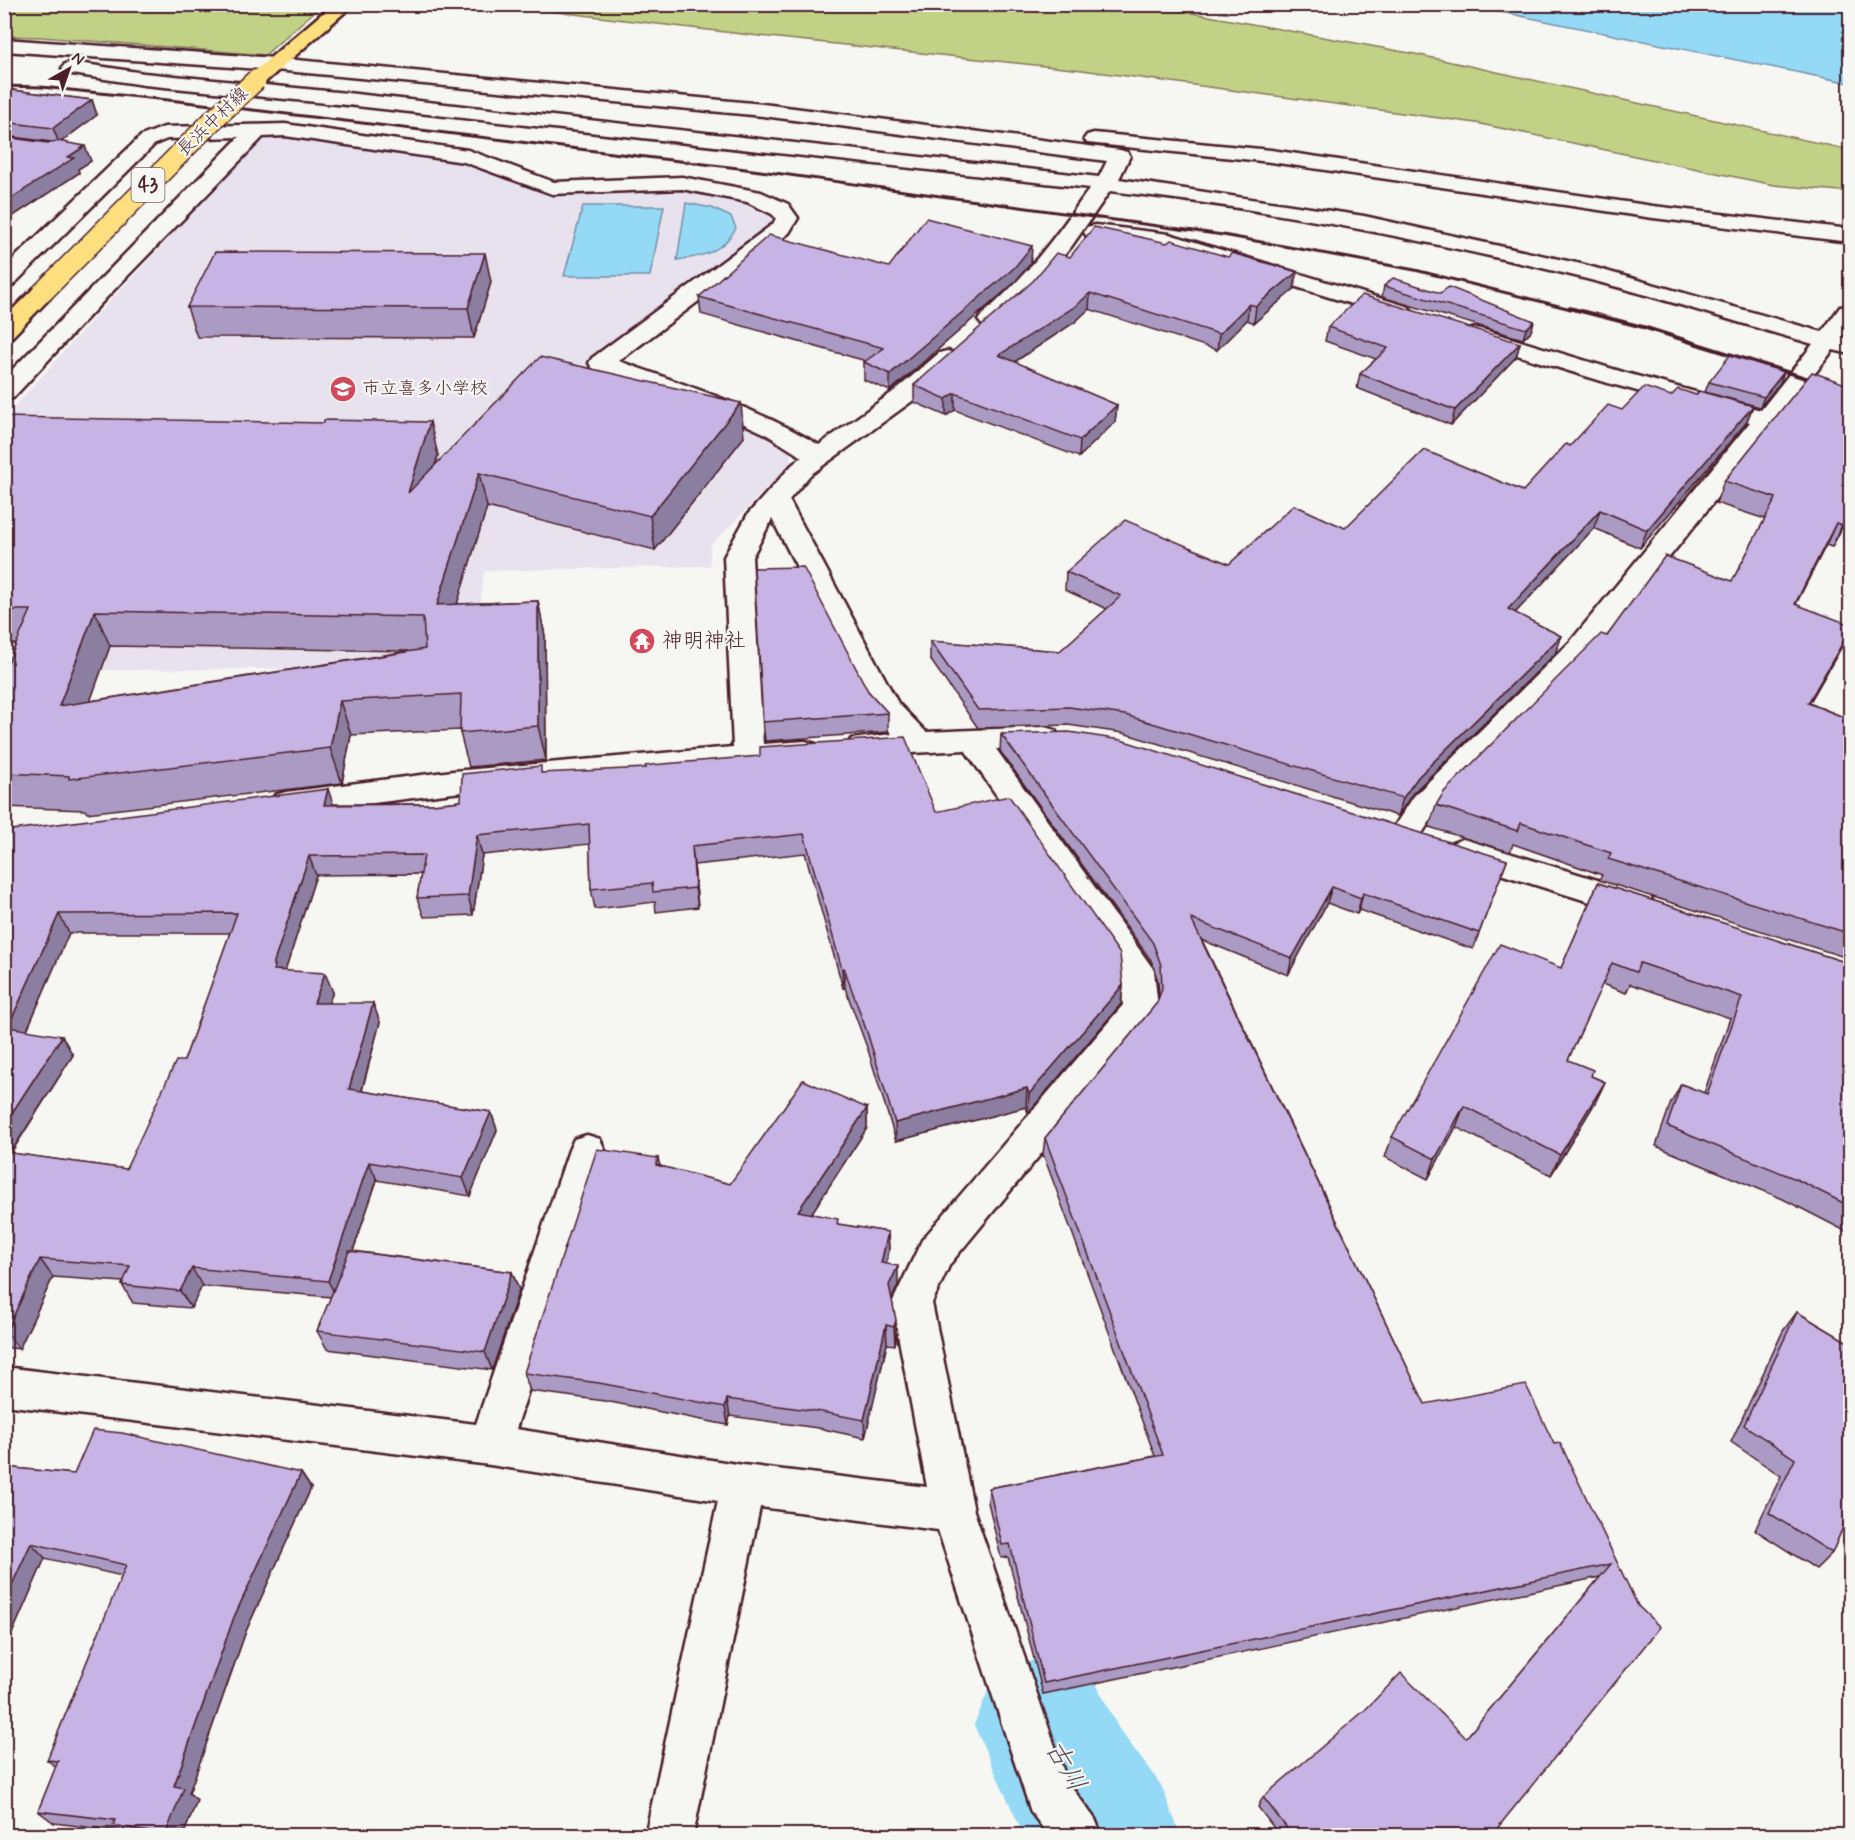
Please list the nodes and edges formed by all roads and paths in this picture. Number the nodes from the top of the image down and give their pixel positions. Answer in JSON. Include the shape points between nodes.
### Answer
{"nodes":[{"id":1,"x":345,"y":4,"type":"edge"},
{"id":2,"x":4,"y":45,"type":"edge"},
{"id":3,"x":4,"y":63,"type":"edge"},
{"id":4,"x":275,"y":64,"type":"junction"},
{"id":5,"x":536,"y":88,"type":"junction"},
{"id":6,"x":878,"y":124,"type":"junction"},
{"id":7,"x":258,"y":130,"type":"junction"},
{"id":8,"x":959,"y":166,"type":"junction"},
{"id":9,"x":1104,"y":183,"type":"junction"},
{"id":10,"x":1072,"y":229,"type":"junction"},
{"id":11,"x":1851,"y":236,"type":"edge"},
{"id":12,"x":5,"y":281,"type":"edge"},
{"id":13,"x":1848,"y":312,"type":"dead end"},
{"id":14,"x":1427,"y":320,"type":"edge"},
{"id":15,"x":1450,"y":326,"type":"edge"},
{"id":16,"x":4,"y":332,"type":"edge"},
{"id":17,"x":1839,"y":344,"type":"edge"},
{"id":18,"x":4,"y":393,"type":"edge"},
{"id":19,"x":1767,"y":419,"type":"junction"},
{"id":20,"x":820,"y":457,"type":"junction"},
{"id":21,"x":775,"y":499,"type":"junction"},
{"id":22,"x":1068,"y":737,"type":"edge"},
{"id":23,"x":973,"y":739,"type":"junction"},
{"id":24,"x":918,"y":742,"type":"junction"},
{"id":25,"x":749,"y":755,"type":"junction"},
{"id":26,"x":255,"y":807,"type":"edge"},
{"id":27,"x":1662,"y":913,"type":"edge"},
{"id":28,"x":587,"y":1150,"type":"dead end"},
{"id":29,"x":4,"y":1386,"type":"edge"},
{"id":30,"x":490,"y":1445,"type":"junction"},
{"id":31,"x":743,"y":1485,"type":"junction"},
{"id":32,"x":953,"y":1511,"type":"junction"},
{"id":33,"x":669,"y":1836,"type":"edge"},
{"id":34,"x":1078,"y":1836,"type":"edge"}],
"edges":[{"from":1,"to":4,"type":"main road","name":"長浜中村線","number":"43"},
{"from":2,"to":4,"type":"street"},
{"from":3,"to":8,"type":"street","via":[[54,65],[144,79]]},
{"from":4,"to":5,"type":"street"},
{"from":4,"to":16,"type":"main road","name":"長浜中村線","number":"43","bridge":true,"via":[[213,120]]},
{"from":5,"to":6,"type":"street"},
{"from":5,"to":8,"type":"street","via":[[592,101],[914,153]]},
{"from":6,"to":9,"type":"street","via":[[1120,156]]},
{"from":6,"to":11,"type":"street","via":[[989,128],[1271,156],[1653,212]]},
{"from":7,"to":12,"type":"street","via":[[156,135]]},
{"from":7,"to":18,"type":"street"},
{"from":7,"to":20,"type":"street","via":[[285,130],[468,156],[552,188],[682,183],[753,197],[780,209],[787,218],[780,228],[601,363],[738,412]]},
{"from":8,"to":9,"type":"street"},
{"from":9,"to":10,"type":"street"},
{"from":9,"to":17,"type":"street","via":[[1364,223],[1573,269]]},
{"from":10,"to":14,"type":"street","via":[[1161,239]]},
{"from":10,"to":20,"type":"street","via":[[1023,291],[906,394]]},
{"from":13,"to":17,"type":"street"},
{"from":15,"to":19,"type":"street"},
{"from":17,"to":19,"type":"street"},
{"from":19,"to":27,"type":"street","via":[[1580,649],[1425,804],[1395,829]]},
{"from":20,"to":21,"type":"street","via":[[801,470]]},
{"from":21,"to":24,"type":"street","via":[[886,709]]},
{"from":21,"to":25,"type":"street","via":[[757,520],[738,556]]},
{"from":22,"to":23,"type":"street"},
{"from":23,"to":24,"type":"street"},
{"from":23,"to":32,"type":"street","via":[[1137,969],[1141,1008],[936,1252],[912,1303]]},
{"from":24,"to":25,"type":"street"},
{"from":25,"to":26,"type":"street","via":[[453,782]]},
{"from":28,"to":30,"type":"street"},
{"from":29,"to":30,"type":"street"},
{"from":30,"to":31,"type":"street"},
{"from":31,"to":32,"type":"street"},
{"from":31,"to":33,"type":"street"},
{"from":32,"to":34,"type":"street","via":[[1048,1795]]}]}
